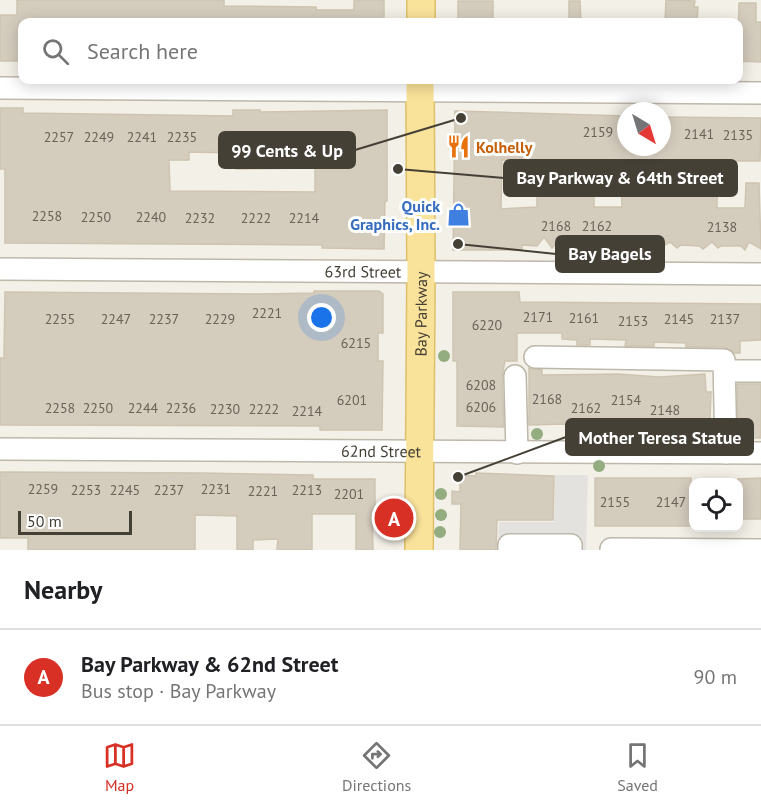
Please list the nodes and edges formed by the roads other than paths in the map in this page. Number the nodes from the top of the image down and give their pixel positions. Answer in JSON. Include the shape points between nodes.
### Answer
{"nodes":[{"id":1,"x":421,"y":0,"type":"edge"},
{"id":2,"x":421,"y":18,"type":"edge"},
{"id":3,"x":420,"y":85,"type":"edge"},
{"id":4,"x":0,"y":88,"type":"edge"},
{"id":5,"x":761,"y":93,"type":"edge"},
{"id":6,"x":0,"y":269,"type":"edge"},
{"id":7,"x":421,"y":272,"type":"junction"},
{"id":8,"x":761,"y":274,"type":"edge"},
{"id":9,"x":535,"y":357,"type":"dead end"},
{"id":10,"x":726,"y":371,"type":"junction"},
{"id":11,"x":761,"y":371,"type":"edge"},
{"id":12,"x":515,"y":375,"type":"dead end"},
{"id":13,"x":0,"y":449,"type":"edge"},
{"id":14,"x":419,"y":453,"type":"junction"},
{"id":15,"x":518,"y":453,"type":"junction"},
{"id":16,"x":726,"y":453,"type":"junction"},
{"id":17,"x":761,"y":453,"type":"edge"},
{"id":18,"x":571,"y":548,"type":"edge"},
{"id":19,"x":611,"y":549,"type":"edge"},
{"id":20,"x":419,"y":550,"type":"edge"},
{"id":21,"x":509,"y":550,"type":"edge"},
{"id":22,"x":761,"y":550,"type":"edge"}],
"edges":[{"from":1,"to":2,"type":"main road"},
{"from":3,"to":4,"type":"street"},
{"from":3,"to":5,"type":"street"},
{"from":3,"to":7,"type":"main road","name":"Bay Parkway"},
{"from":6,"to":7,"type":"street","name":"63rd Street"},
{"from":7,"to":8,"type":"street","name":"63rd Street"},
{"from":7,"to":14,"type":"main road","name":"Bay Parkway"},
{"from":9,"to":10,"type":"street","via":[[724,360]]},
{"from":10,"to":11,"type":"street"},
{"from":10,"to":16,"type":"street"},
{"from":12,"to":15,"type":"street"},
{"from":13,"to":14,"type":"street","name":"62nd Street"},
{"from":14,"to":15,"type":"street","name":"62nd Street"},
{"from":14,"to":20,"type":"main road","name":"Bay Parkway"},
{"from":15,"to":16,"type":"street","name":"62nd Street"},
{"from":16,"to":17,"type":"street","name":"62nd Street"},
{"from":18,"to":21,"type":"street","via":[[509,545]]},
{"from":19,"to":22,"type":"street"}]}
